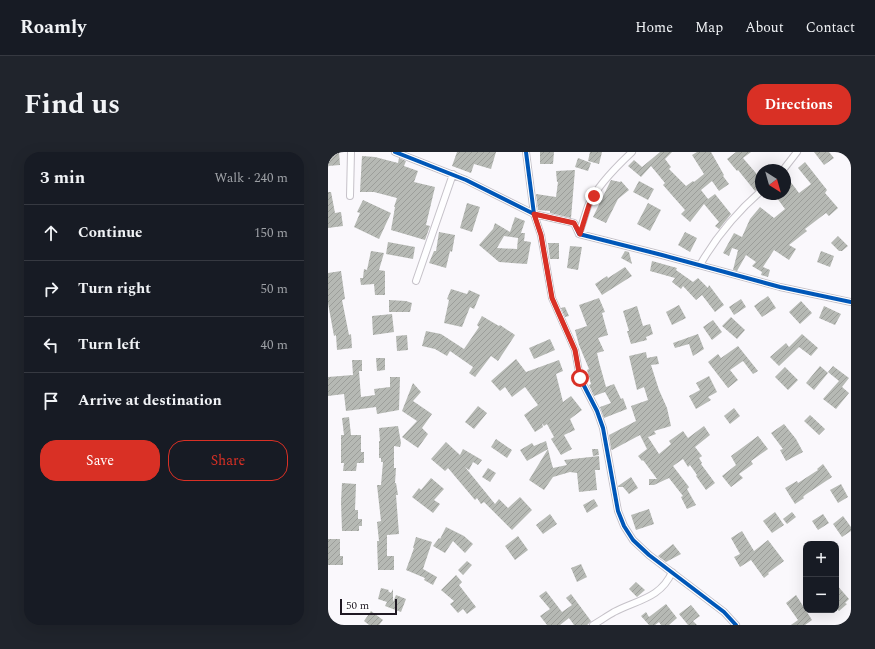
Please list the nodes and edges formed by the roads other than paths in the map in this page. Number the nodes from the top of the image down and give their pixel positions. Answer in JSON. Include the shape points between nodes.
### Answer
{"nodes":[{"id":1,"x":352,"y":152,"type":"edge"},
{"id":2,"x":395,"y":152,"type":"edge"},
{"id":3,"x":418,"y":152,"type":"edge"},
{"id":4,"x":526,"y":152,"type":"edge"},
{"id":5,"x":632,"y":152,"type":"edge"},
{"id":6,"x":797,"y":152,"type":"edge"},
{"id":7,"x":418,"y":160,"type":"junction"},
{"id":8,"x":788,"y":164,"type":"edge"},
{"id":9,"x":453,"y":174,"type":"junction"},
{"id":10,"x":350,"y":196,"type":"dead end"},
{"id":11,"x":755,"y":196,"type":"edge"},
{"id":12,"x":534,"y":214,"type":"junction"},
{"id":13,"x":580,"y":234,"type":"junction"},
{"id":14,"x":700,"y":265,"type":"junction"},
{"id":15,"x":416,"y":281,"type":"dead end"},
{"id":16,"x":851,"y":302,"type":"edge"},
{"id":17,"x":672,"y":572,"type":"junction"},
{"id":18,"x":593,"y":625,"type":"edge"},
{"id":19,"x":736,"y":625,"type":"edge"}],
"edges":[{"from":1,"to":10,"type":"street"},
{"from":2,"to":7,"type":"street"},
{"from":3,"to":7,"type":"street"},
{"from":4,"to":12,"type":"street"},
{"from":5,"to":13,"type":"street","via":[[610,174],[594,196]]},
{"from":6,"to":8,"type":"street"},
{"from":7,"to":9,"type":"street"},
{"from":9,"to":12,"type":"street"},
{"from":9,"to":15,"type":"street"},
{"from":11,"to":14,"type":"street","via":[[712,245]]},
{"from":12,"to":13,"type":"street","via":[[574,223]]},
{"from":12,"to":17,"type":"street","via":[[541,235],[552,298],[575,350],[580,378],[603,428],[618,512],[633,540]]},
{"from":13,"to":14,"type":"street"},
{"from":14,"to":16,"type":"street","via":[[780,287]]},
{"from":17,"to":18,"type":"street","via":[[658,592],[614,612]]},
{"from":17,"to":19,"type":"street","via":[[724,612]]}]}
